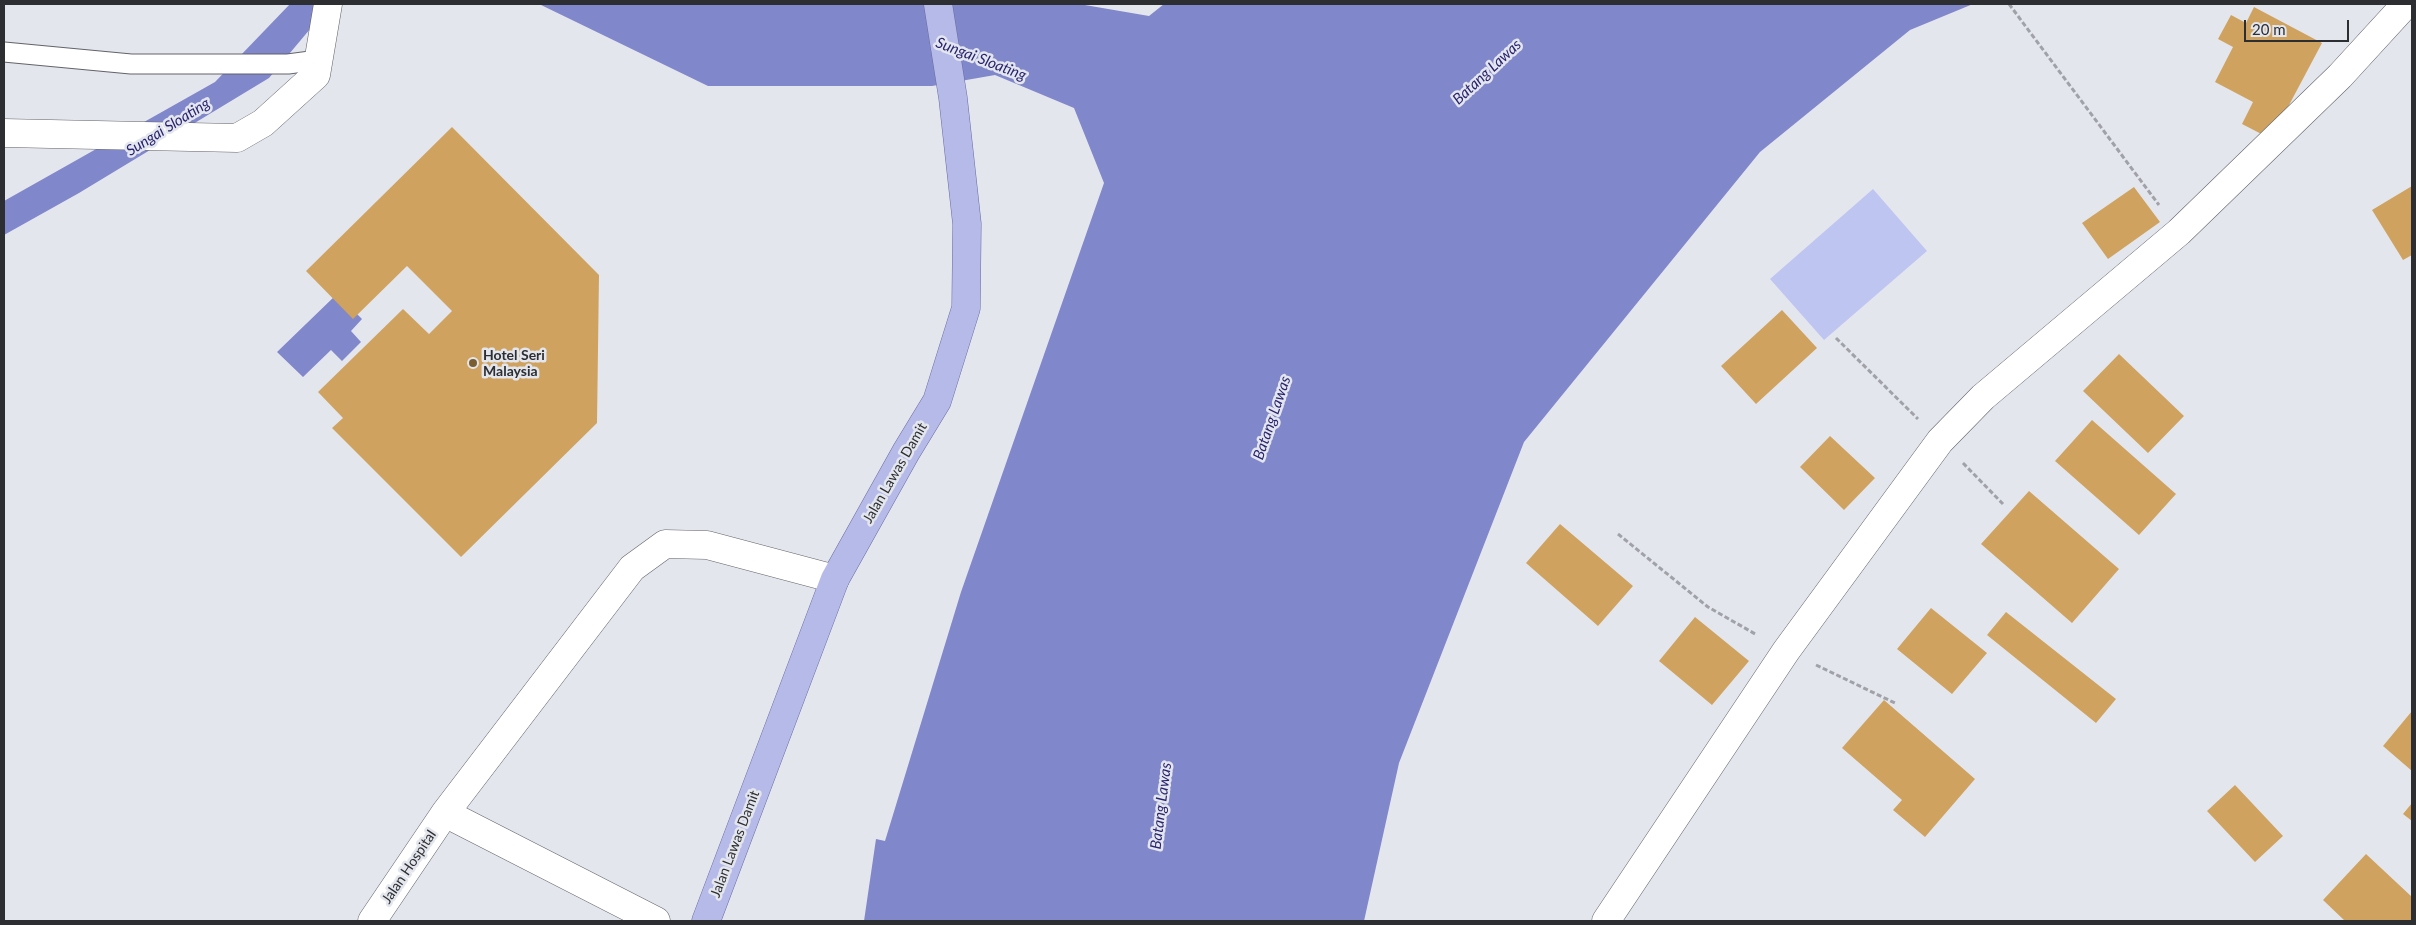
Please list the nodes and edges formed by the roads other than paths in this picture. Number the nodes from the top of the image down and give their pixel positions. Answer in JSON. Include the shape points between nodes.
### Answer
{"nodes":[{"id":1,"x":328,"y":4,"type":"edge"},
{"id":2,"x":938,"y":4,"type":"edge"},
{"id":3,"x":2406,"y":4,"type":"edge"},
{"id":4,"x":4,"y":52,"type":"edge"},
{"id":5,"x":318,"y":59,"type":"junction"},
{"id":6,"x":12,"y":133,"type":"edge"},
{"id":7,"x":835,"y":579,"type":"junction"},
{"id":8,"x":445,"y":813,"type":"junction"},
{"id":9,"x":372,"y":921,"type":"edge"},
{"id":10,"x":656,"y":921,"type":"edge"},
{"id":11,"x":706,"y":921,"type":"edge"},
{"id":12,"x":1606,"y":921,"type":"edge"}],
"edges":[{"from":1,"to":5,"type":"street"},
{"from":2,"to":7,"type":"main road","name":"Jalan Lawas Damit","via":[[953,98],[967,224],[966,308],[937,401]]},
{"from":3,"to":12,"type":"street","via":[[2340,76],[2179,232],[1983,397],[1940,440],[1786,651]]},
{"from":4,"to":5,"type":"lane","via":[[131,64],[288,64]]},
{"from":5,"to":6,"type":"street","via":[[316,74],[292,98],[263,123],[237,138]]},
{"from":7,"to":8,"type":"street","name":"Jalan Hospital","via":[[707,545],[665,544],[632,568]]},
{"from":7,"to":11,"type":"main road","name":"Jalan Lawas Damit"},
{"from":8,"to":9,"type":"street","name":"Jalan Hospital"},
{"from":8,"to":10,"type":"street"}]}
